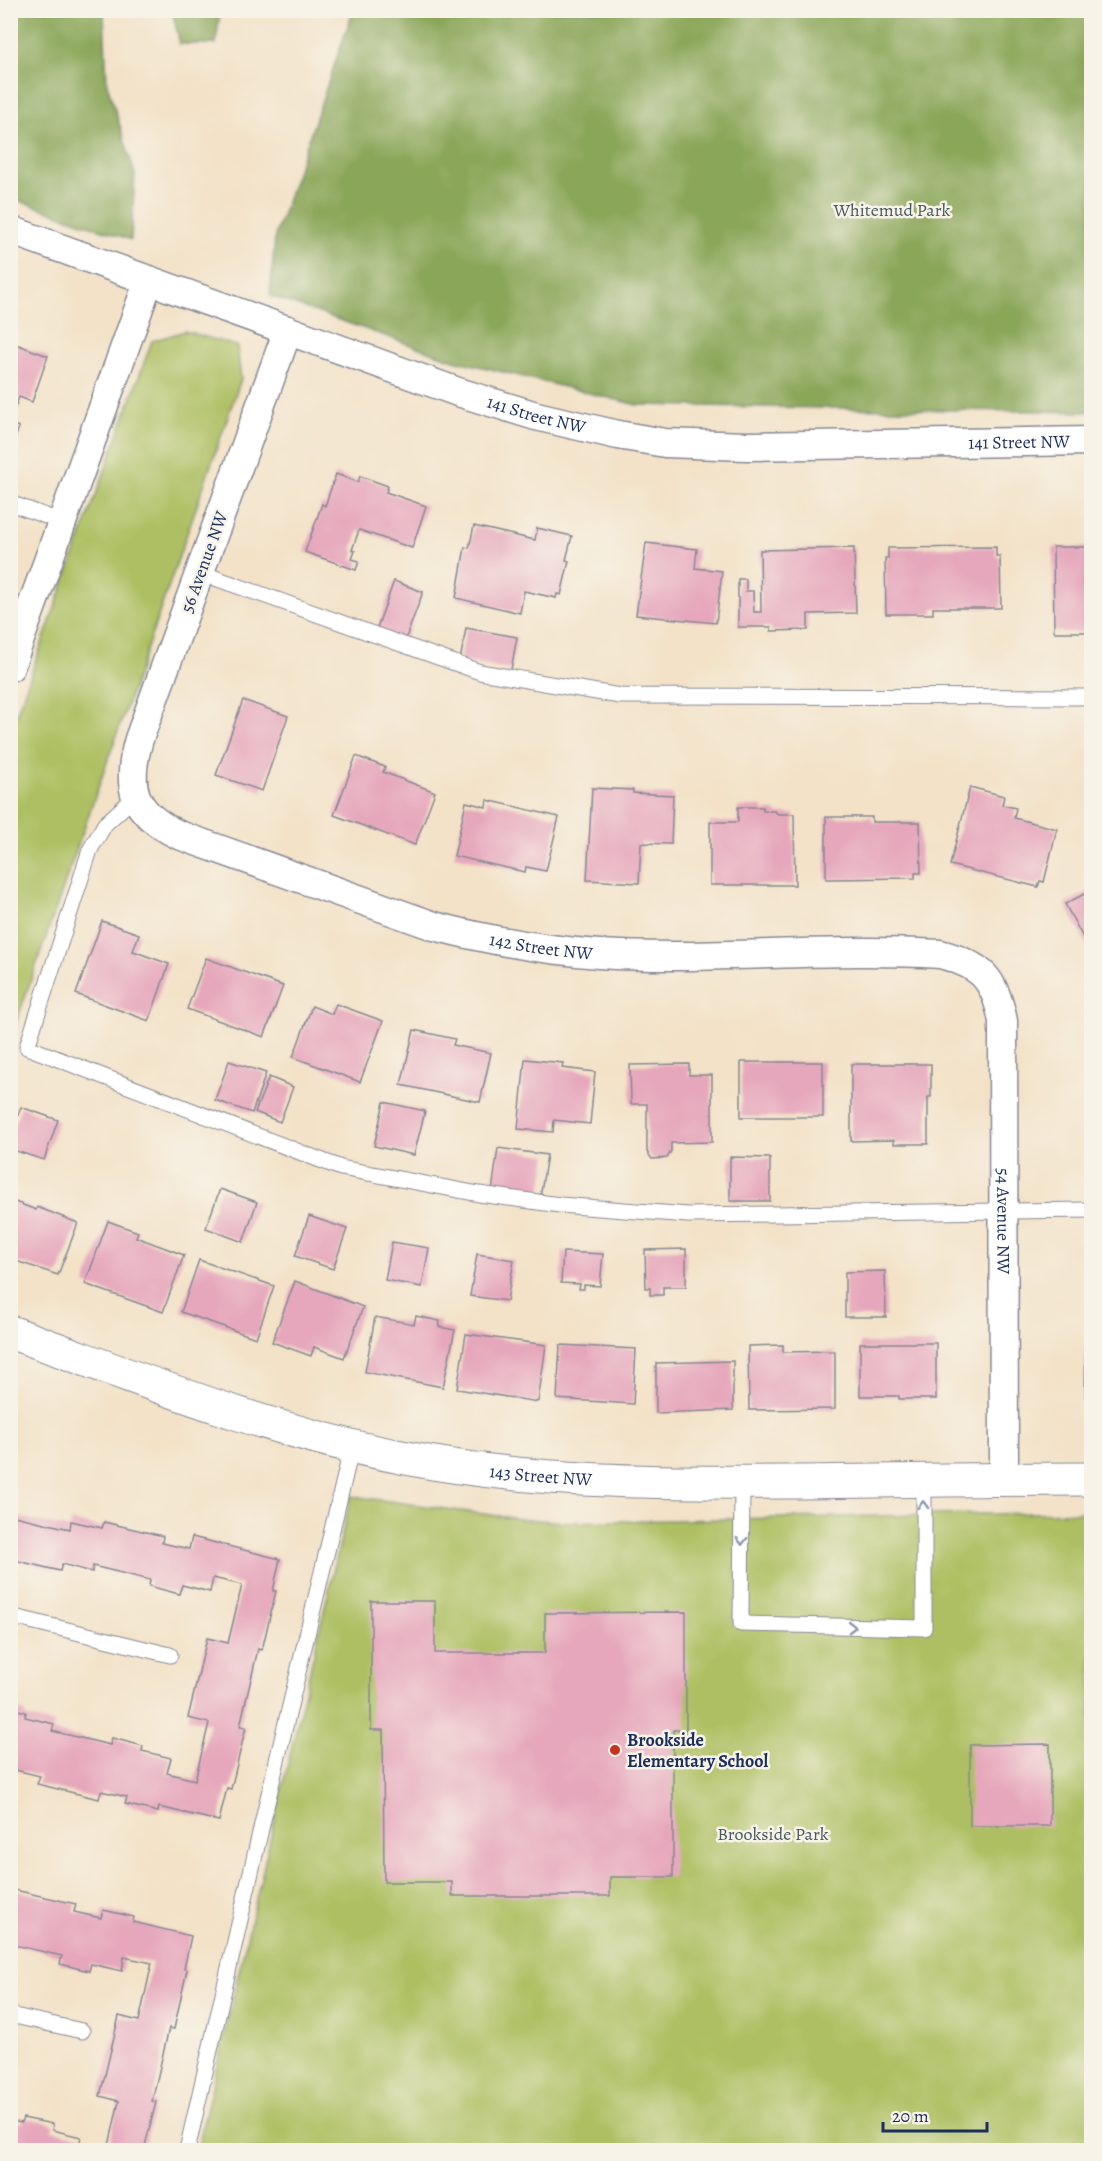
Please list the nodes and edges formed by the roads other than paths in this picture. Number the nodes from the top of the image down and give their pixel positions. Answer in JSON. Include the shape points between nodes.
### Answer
{"nodes":[{"id":1,"x":10,"y":230,"type":"edge"},
{"id":2,"x":149,"y":280,"type":"junction"},
{"id":3,"x":288,"y":330,"type":"junction"},
{"id":4,"x":1092,"y":441,"type":"edge"},
{"id":5,"x":10,"y":503,"type":"edge"},
{"id":6,"x":62,"y":522,"type":"junction"},
{"id":7,"x":201,"y":573,"type":"junction"},
{"id":8,"x":10,"y":667,"type":"edge"},
{"id":9,"x":1092,"y":697,"type":"edge"},
{"id":10,"x":136,"y":796,"type":"junction"},
{"id":11,"x":978,"y":970,"type":"joint"},
{"id":12,"x":1092,"y":1210,"type":"edge"},
{"id":13,"x":1004,"y":1211,"type":"junction"},
{"id":14,"x":10,"y":1332,"type":"edge"},
{"id":15,"x":352,"y":1446,"type":"junction"},
{"id":16,"x":1004,"y":1479,"type":"junction"},
{"id":17,"x":1092,"y":1479,"type":"edge"},
{"id":18,"x":924,"y":1480,"type":"junction"},
{"id":19,"x":742,"y":1482,"type":"junction"},
{"id":20,"x":10,"y":1616,"type":"edge"},
{"id":21,"x":170,"y":1655,"type":"dead end"},
{"id":22,"x":10,"y":2015,"type":"edge"},
{"id":23,"x":82,"y":2031,"type":"dead end"},
{"id":24,"x":187,"y":2151,"type":"edge"}],
"edges":[{"from":1,"to":2,"type":"street","name":"141 Street NW"},
{"from":2,"to":3,"type":"street","name":"141 Street NW"},
{"from":2,"to":6,"type":"street"},
{"from":3,"to":4,"type":"street","name":"141 Street NW","via":[[497,405],[577,427],[665,442],[746,446]]},
{"from":3,"to":7,"type":"street","name":"56 Avenue NW"},
{"from":5,"to":6,"type":"lane"},
{"from":6,"to":8,"type":"street"},
{"from":7,"to":9,"type":"lane","via":[[480,672],[620,696]]},
{"from":7,"to":10,"type":"street","name":"56 Avenue NW","via":[[137,746],[131,783]]},
{"from":10,"to":11,"type":"street","name":"142 Street NW","via":[[154,822],[179,836],[434,926],[476,937],[600,954],[940,954]]},
{"from":10,"to":13,"type":"lane","via":[[105,824],[90,850],[27,1047],[341,1168],[479,1194],[688,1215]]},
{"from":11,"to":13,"type":"street","name":"54 Avenue NW","via":[[991,982],[1003,1021]]},
{"from":12,"to":13,"type":"lane"},
{"from":13,"to":16,"type":"street","name":"54 Avenue NW"},
{"from":14,"to":15,"type":"street","name":"143 Street NW","via":[[215,1406]]},
{"from":15,"to":19,"type":"street","name":"143 Street NW","via":[[519,1476]]},
{"from":15,"to":24,"type":"lane"},
{"from":16,"to":17,"type":"street","name":"143 Street NW"},
{"from":16,"to":18,"type":"street","name":"143 Street NW"},
{"from":18,"to":19,"type":"street","name":"143 Street NW"},
{"from":19,"to":18,"type":"lane","one_way":true,"via":[[741,1624],[924,1628]]},
{"from":20,"to":21,"type":"lane"},
{"from":22,"to":23,"type":"lane"}]}
